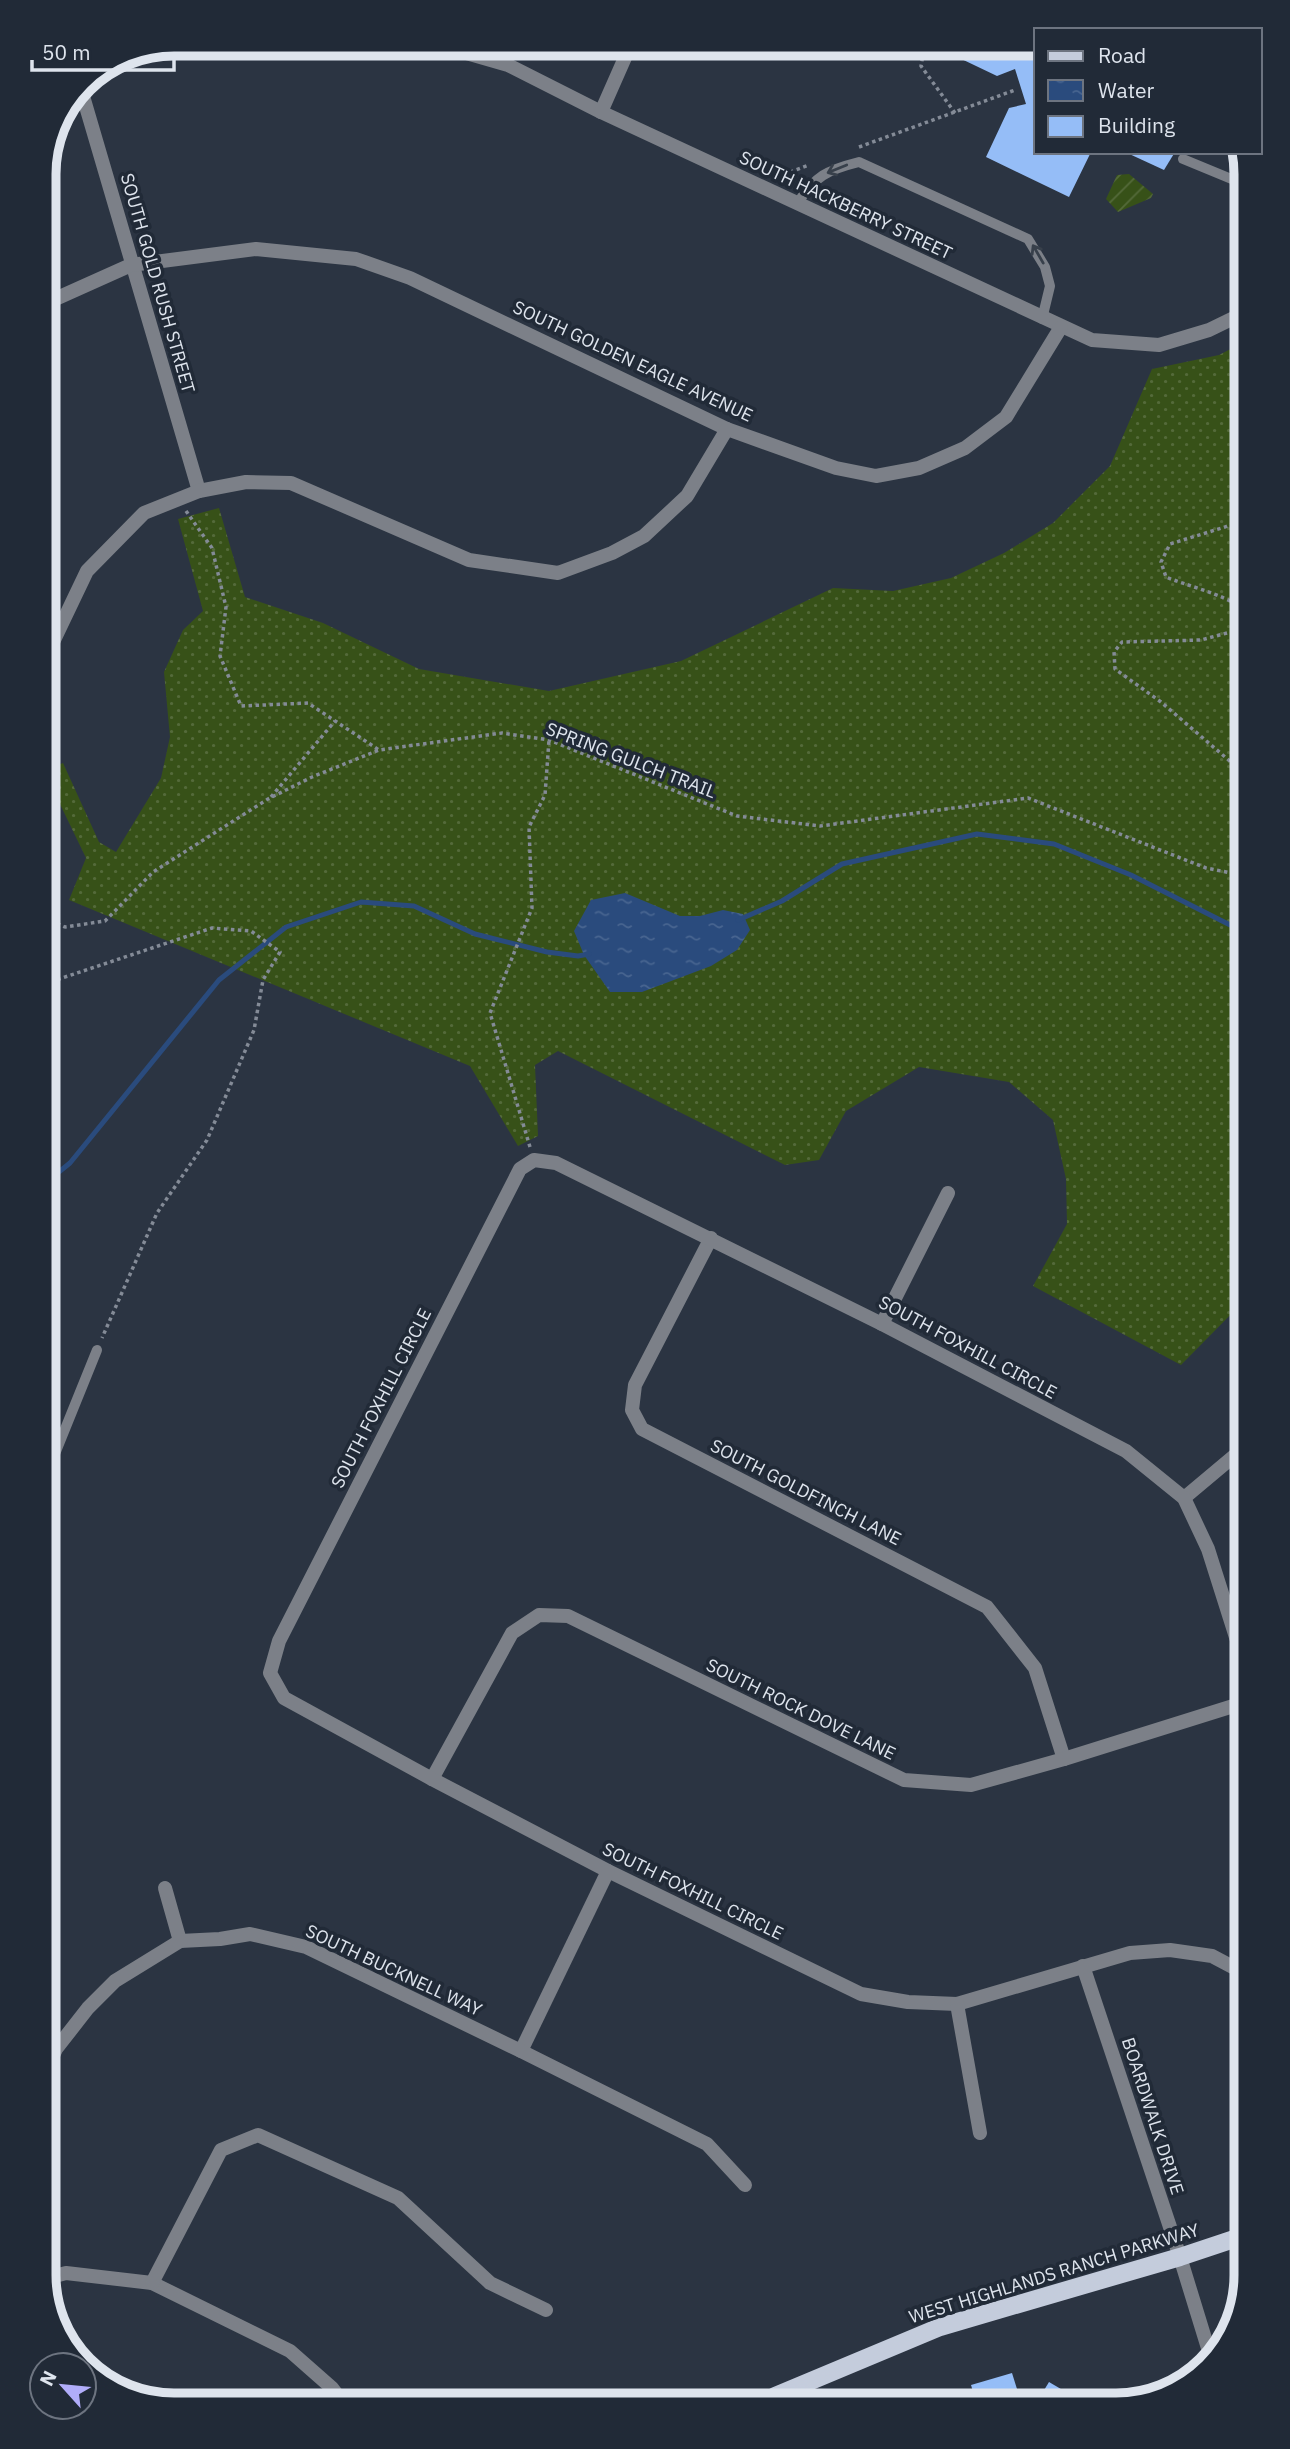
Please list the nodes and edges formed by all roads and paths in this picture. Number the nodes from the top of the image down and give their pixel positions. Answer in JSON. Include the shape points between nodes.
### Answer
{"nodes":[{"id":1,"x":477,"y":56,"type":"edge"},
{"id":2,"x":626,"y":56,"type":"edge"},
{"id":3,"x":923,"y":56,"type":"edge"},
{"id":4,"x":1015,"y":90,"type":"dead end"},
{"id":5,"x":84,"y":99,"type":"edge"},
{"id":6,"x":601,"y":112,"type":"junction"},
{"id":7,"x":955,"y":113,"type":"junction"},
{"id":8,"x":855,"y":149,"type":"dead end"},
{"id":9,"x":1183,"y":159,"type":"dead end"},
{"id":10,"x":818,"y":162,"type":"dead end"},
{"id":11,"x":1234,"y":180,"type":"edge"},
{"id":12,"x":756,"y":185,"type":"junction"},
{"id":13,"x":797,"y":204,"type":"junction"},
{"id":14,"x":131,"y":265,"type":"junction"},
{"id":15,"x":56,"y":299,"type":"edge"},
{"id":16,"x":1042,"y":318,"type":"junction"},
{"id":17,"x":1234,"y":318,"type":"edge"},
{"id":18,"x":1061,"y":327,"type":"junction"},
{"id":19,"x":727,"y":429,"type":"junction"},
{"id":20,"x":199,"y":491,"type":"junction"},
{"id":21,"x":178,"y":499,"type":"junction"},
{"id":22,"x":1234,"y":522,"type":"edge"},
{"id":23,"x":1234,"y":604,"type":"edge"},
{"id":24,"x":1234,"y":631,"type":"edge"},
{"id":25,"x":56,"y":636,"type":"edge"},
{"id":26,"x":335,"y":721,"type":"junction"},
{"id":27,"x":549,"y":740,"type":"junction"},
{"id":28,"x":379,"y":750,"type":"junction"},
{"id":29,"x":1234,"y":765,"type":"edge"},
{"id":30,"x":268,"y":799,"type":"junction"},
{"id":31,"x":1234,"y":874,"type":"edge"},
{"id":32,"x":56,"y":923,"type":"edge"},
{"id":33,"x":56,"y":980,"type":"edge"},
{"id":34,"x":534,"y":1160,"type":"junction"},
{"id":35,"x":948,"y":1193,"type":"dead end"},
{"id":36,"x":710,"y":1238,"type":"junction"},
{"id":37,"x":881,"y":1324,"type":"junction"},
{"id":38,"x":97,"y":1350,"type":"joint"},
{"id":39,"x":56,"y":1451,"type":"edge"},
{"id":40,"x":1234,"y":1456,"type":"edge"},
{"id":41,"x":1184,"y":1498,"type":"junction"},
{"id":42,"x":1234,"y":1631,"type":"edge"},
{"id":43,"x":1234,"y":1706,"type":"edge"},
{"id":44,"x":1064,"y":1759,"type":"junction"},
{"id":45,"x":432,"y":1779,"type":"junction"},
{"id":46,"x":608,"y":1871,"type":"junction"},
{"id":47,"x":165,"y":1888,"type":"dead end"},
{"id":48,"x":180,"y":1941,"type":"junction"},
{"id":49,"x":1083,"y":1966,"type":"junction"},
{"id":50,"x":1234,"y":1968,"type":"edge"},
{"id":51,"x":957,"y":2004,"type":"junction"},
{"id":52,"x":56,"y":2049,"type":"edge"},
{"id":53,"x":521,"y":2050,"type":"junction"},
{"id":54,"x":980,"y":2133,"type":"dead end"},
{"id":55,"x":745,"y":2185,"type":"dead end"},
{"id":56,"x":1234,"y":2239,"type":"edge"},
{"id":57,"x":1180,"y":2257,"type":"junction"},
{"id":58,"x":56,"y":2275,"type":"edge"},
{"id":59,"x":152,"y":2283,"type":"junction"},
{"id":60,"x":546,"y":2310,"type":"dead end"},
{"id":61,"x":1208,"y":2349,"type":"edge"},
{"id":62,"x":336,"y":2393,"type":"edge"},
{"id":63,"x":782,"y":2393,"type":"edge"}],
"edges":[{"from":1,"to":6,"type":"street","name":"SOUTH HACKBERRY STREET","via":[[508,65]]},
{"from":2,"to":6,"type":"street"},
{"from":3,"to":7,"type":"path","via":[[921,66]]},
{"from":4,"to":7,"type":"path"},
{"from":5,"to":14,"type":"street","name":"SOUTH GOLD RUSH STREET"},
{"from":6,"to":12,"type":"street","name":"SOUTH HACKBERRY STREET"},
{"from":7,"to":8,"type":"path"},
{"from":9,"to":11,"type":"lane"},
{"from":10,"to":12,"type":"path"},
{"from":12,"to":13,"type":"street","name":"SOUTH HACKBERRY STREET"},
{"from":13,"to":16,"type":"street","name":"SOUTH HACKBERRY STREET"},
{"from":16,"to":13,"type":"lane","one_way":true,"via":[[1050,286],[1045,267],[1028,239],[859,162],[832,170],[810,184]]},
{"from":14,"to":15,"type":"street","name":"SOUTH GOLDEN EAGLE AVENUE"},
{"from":14,"to":19,"type":"street","name":"SOUTH GOLDEN EAGLE AVENUE","via":[[256,248],[356,259],[410,278]]},
{"from":14,"to":20,"type":"street","name":"SOUTH GOLD RUSH STREET"},
{"from":16,"to":18,"type":"street","name":"SOUTH HACKBERRY STREET"},
{"from":17,"to":18,"type":"street","name":"SOUTH HACKBERRY STREET","via":[[1159,345],[1092,341]]},
{"from":18,"to":19,"type":"street","name":"SOUTH GOLDEN EAGLE AVENUE","via":[[1006,417],[965,447],[919,468],[876,477],[836,468]]},
{"from":19,"to":20,"type":"street","via":[[687,496],[644,536],[558,573],[470,560],[291,483],[246,482]]},
{"from":20,"to":21,"type":"street"},
{"from":21,"to":25,"type":"street","via":[[144,513],[87,571]]},
{"from":21,"to":26,"type":"path","via":[[212,548],[226,607],[220,656],[241,706],[308,703]]},
{"from":22,"to":23,"type":"path","via":[[1170,544],[1161,562],[1166,576]]},
{"from":24,"to":29,"type":"path","via":[[1201,640],[1122,642],[1114,652],[1115,669]]},
{"from":26,"to":28,"type":"path"},
{"from":26,"to":30,"type":"path"},
{"from":27,"to":28,"type":"path","name":"SPRING GULCH TRAIL","via":[[502,733]]},
{"from":27,"to":31,"type":"path","name":"SPRING GULCH TRAIL","via":[[737,816],[820,826],[1028,798],[1206,868]]},
{"from":27,"to":34,"type":"path","via":[[545,795],[528,827],[532,908],[490,1013]]},
{"from":28,"to":30,"type":"path","name":"SPRING GULCH TRAIL"},
{"from":30,"to":32,"type":"path","name":"SPRING GULCH TRAIL","via":[[153,872],[105,921],[65,927]]},
{"from":33,"to":38,"type":"path","via":[[212,928],[251,931],[280,952],[264,980],[254,1030],[207,1140],[157,1213]]},
{"from":34,"to":36,"type":"street","name":"SOUTH FOXHILL CIRCLE","via":[[556,1163]]},
{"from":34,"to":45,"type":"street","name":"SOUTH FOXHILL CIRCLE","via":[[520,1170],[279,1641],[270,1672],[284,1698]]},
{"from":35,"to":37,"type":"street"},
{"from":36,"to":37,"type":"street","name":"SOUTH FOXHILL CIRCLE"},
{"from":36,"to":44,"type":"street","name":"SOUTH GOLDFINCH LANE","via":[[635,1385],[632,1410],[642,1429],[987,1608],[1035,1668]]},
{"from":37,"to":41,"type":"street","name":"SOUTH FOXHILL CIRCLE","via":[[1125,1451]]},
{"from":38,"to":39,"type":"lane"},
{"from":40,"to":41,"type":"street"},
{"from":41,"to":42,"type":"street","name":"SOUTH FOXHILL CIRCLE","via":[[1208,1549]]},
{"from":43,"to":44,"type":"street","name":"SOUTH ROCK DOVE LANE"},
{"from":44,"to":45,"type":"street","name":"SOUTH ROCK DOVE LANE","via":[[971,1785],[904,1780],[568,1616],[539,1615],[512,1633]]},
{"from":45,"to":46,"type":"street","name":"SOUTH FOXHILL CIRCLE"},
{"from":46,"to":51,"type":"street","name":"SOUTH FOXHILL CIRCLE","via":[[861,1994]]},
{"from":46,"to":53,"type":"street"},
{"from":47,"to":48,"type":"street"},
{"from":48,"to":52,"type":"street","name":"SOUTH BUCKNELL WAY","via":[[115,1981]]},
{"from":48,"to":53,"type":"street","name":"SOUTH BUCKNELL WAY","via":[[250,1934],[306,1947]]},
{"from":49,"to":50,"type":"street","name":"SOUTH FOXHILL CIRCLE","via":[[1130,1953],[1170,1950],[1212,1956]]},
{"from":49,"to":51,"type":"street","name":"SOUTH FOXHILL CIRCLE"},
{"from":49,"to":57,"type":"street","name":"BOARDWALK DRIVE"},
{"from":51,"to":54,"type":"street"},
{"from":53,"to":55,"type":"street","name":"SOUTH BUCKNELL WAY","via":[[707,2144]]},
{"from":56,"to":57,"type":"main road","name":"WEST HIGHLANDS RANCH PARKWAY"},
{"from":57,"to":61,"type":"street","name":"BOARDWALK DRIVE"},
{"from":57,"to":63,"type":"main road","name":"WEST HIGHLANDS RANCH PARKWAY","via":[[940,2327]]},
{"from":58,"to":59,"type":"street"},
{"from":59,"to":60,"type":"street","via":[[221,2151],[258,2135],[398,2198],[489,2283]]},
{"from":59,"to":62,"type":"street","via":[[290,2351]]}]}
